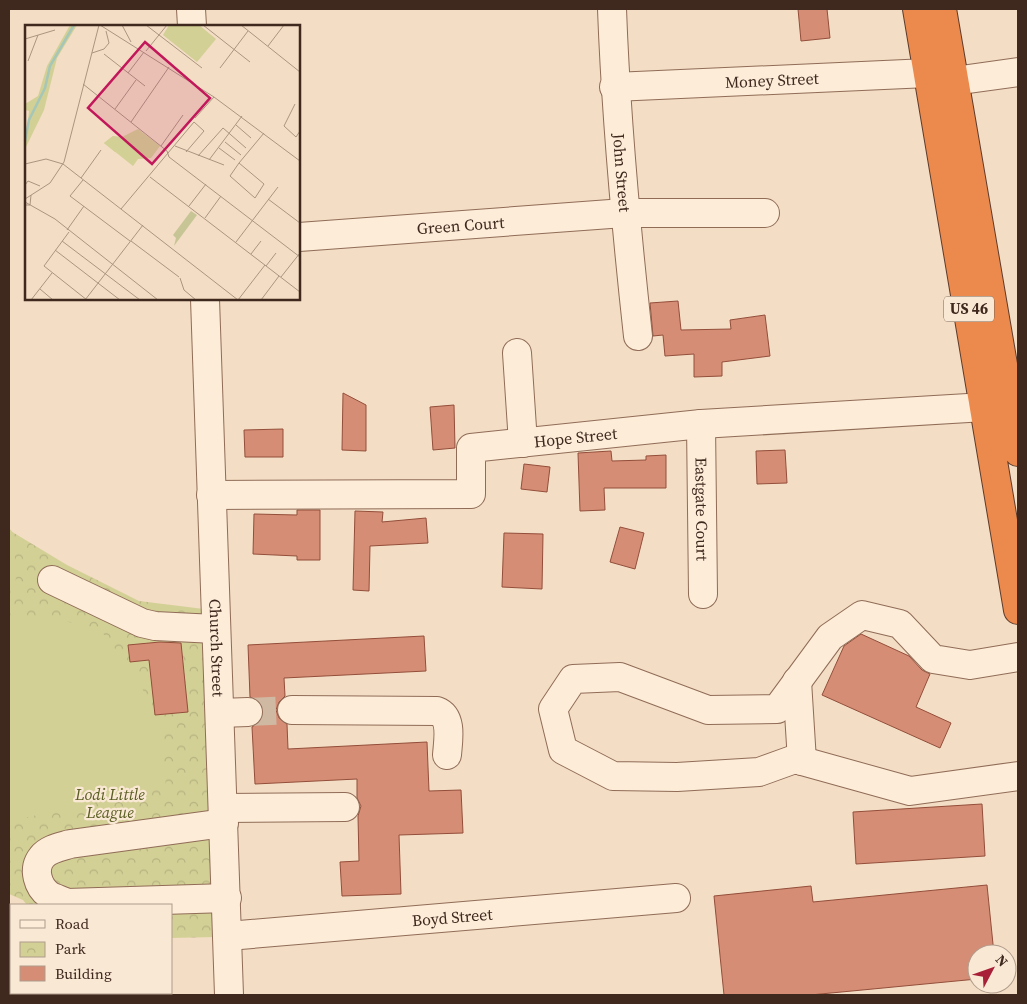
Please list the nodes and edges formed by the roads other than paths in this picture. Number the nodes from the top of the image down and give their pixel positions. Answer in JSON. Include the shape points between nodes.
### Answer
{"nodes":[{"id":1,"x":191,"y":9,"type":"edge"},
{"id":2,"x":612,"y":9,"type":"edge"},
{"id":3,"x":917,"y":9,"type":"edge"},
{"id":4,"x":942,"y":9,"type":"edge"},
{"id":5,"x":192,"y":25,"type":"edge"},
{"id":6,"x":1018,"y":72,"type":"edge"},
{"id":7,"x":928,"y":73,"type":"junction"},
{"id":8,"x":954,"y":81,"type":"junction"},
{"id":9,"x":614,"y":87,"type":"junction"},
{"id":10,"x":624,"y":213,"type":"junction"},
{"id":11,"x":765,"y":213,"type":"dead end"},
{"id":12,"x":300,"y":237,"type":"edge"},
{"id":13,"x":205,"y":300,"type":"edge"},
{"id":14,"x":638,"y":336,"type":"dead end"},
{"id":15,"x":517,"y":353,"type":"dead end"},
{"id":16,"x":985,"y":407,"type":"junction"},
{"id":17,"x":701,"y":424,"type":"junction"},
{"id":18,"x":523,"y":443,"type":"junction"},
{"id":19,"x":1018,"y":452,"type":"edge"},
{"id":20,"x":211,"y":495,"type":"junction"},
{"id":21,"x":52,"y":580,"type":"dead end"},
{"id":22,"x":703,"y":594,"type":"dead end"},
{"id":23,"x":1018,"y":610,"type":"edge"},
{"id":24,"x":215,"y":629,"type":"junction"},
{"id":25,"x":1018,"y":656,"type":"edge"},
{"id":26,"x":797,"y":682,"type":"junction"},
{"id":27,"x":292,"y":710,"type":"tunnel mouth"},
{"id":28,"x":248,"y":712,"type":"tunnel mouth"},
{"id":29,"x":220,"y":713,"type":"junction"},
{"id":30,"x":447,"y":755,"type":"dead end"},
{"id":31,"x":802,"y":760,"type":"junction"},
{"id":32,"x":1018,"y":776,"type":"edge"},
{"id":33,"x":345,"y":807,"type":"dead end"},
{"id":34,"x":223,"y":815,"type":"junction"},
{"id":35,"x":227,"y":898,"type":"junction"},
{"id":36,"x":676,"y":898,"type":"dead end"},
{"id":37,"x":228,"y":936,"type":"junction"},
{"id":38,"x":229,"y":995,"type":"edge"}],
"edges":[{"from":1,"to":5,"type":"street"},
{"from":2,"to":9,"type":"street","name":"John Street"},
{"from":3,"to":7,"type":"highway","number":"US 46"},
{"from":4,"to":8,"type":"highway","number":"US 46"},
{"from":6,"to":8,"type":"street"},
{"from":7,"to":9,"type":"street","name":"Money Street"},
{"from":7,"to":16,"type":"highway","number":"US 46"},
{"from":8,"to":19,"type":"highway","number":"US 46"},
{"from":9,"to":10,"type":"street","name":"John Street"},
{"from":10,"to":11,"type":"street","name":"Green Court"},
{"from":10,"to":12,"type":"street","name":"Green Court"},
{"from":10,"to":14,"type":"street","name":"John Street"},
{"from":13,"to":20,"type":"street","name":"Church Street"},
{"from":15,"to":18,"type":"street"},
{"from":16,"to":17,"type":"street","name":"Hope Street"},
{"from":16,"to":23,"type":"highway","number":"US 46"},
{"from":17,"to":18,"type":"street","name":"Hope Street"},
{"from":17,"to":22,"type":"street","name":"Eastgate Court"},
{"from":18,"to":20,"type":"street","name":"Hope Street","via":[[471,448],[471,494]]},
{"from":20,"to":24,"type":"street","name":"Church Street"},
{"from":21,"to":24,"type":"street","via":[[142,623]]},
{"from":24,"to":29,"type":"street","name":"Church Street"},
{"from":25,"to":26,"type":"street","via":[[970,665],[933,659],[900,624],[862,615],[830,637]]},
{"from":26,"to":31,"type":"street"},
{"from":26,"to":31,"type":"street","via":[[777,710],[708,710],[620,677],[573,678],[553,709],[563,750],[613,776],[678,777],[759,772],[795,759]]},
{"from":27,"to":30,"type":"street","via":[[437,711],[442,713],[448,725]]},
{"from":28,"to":29,"type":"street"},
{"from":29,"to":34,"type":"street","name":"Church Street"},
{"from":31,"to":32,"type":"street","via":[[910,791]]},
{"from":33,"to":34,"type":"street"},
{"from":34,"to":35,"type":"street","name":"Church Street"},
{"from":34,"to":35,"type":"street","via":[[70,844],[42,857],[36,870],[39,885],[67,903]]},
{"from":35,"to":37,"type":"street","name":"Church Street"},
{"from":36,"to":37,"type":"street","name":"Boyd Street"},
{"from":37,"to":38,"type":"street","name":"Church Street"}]}
